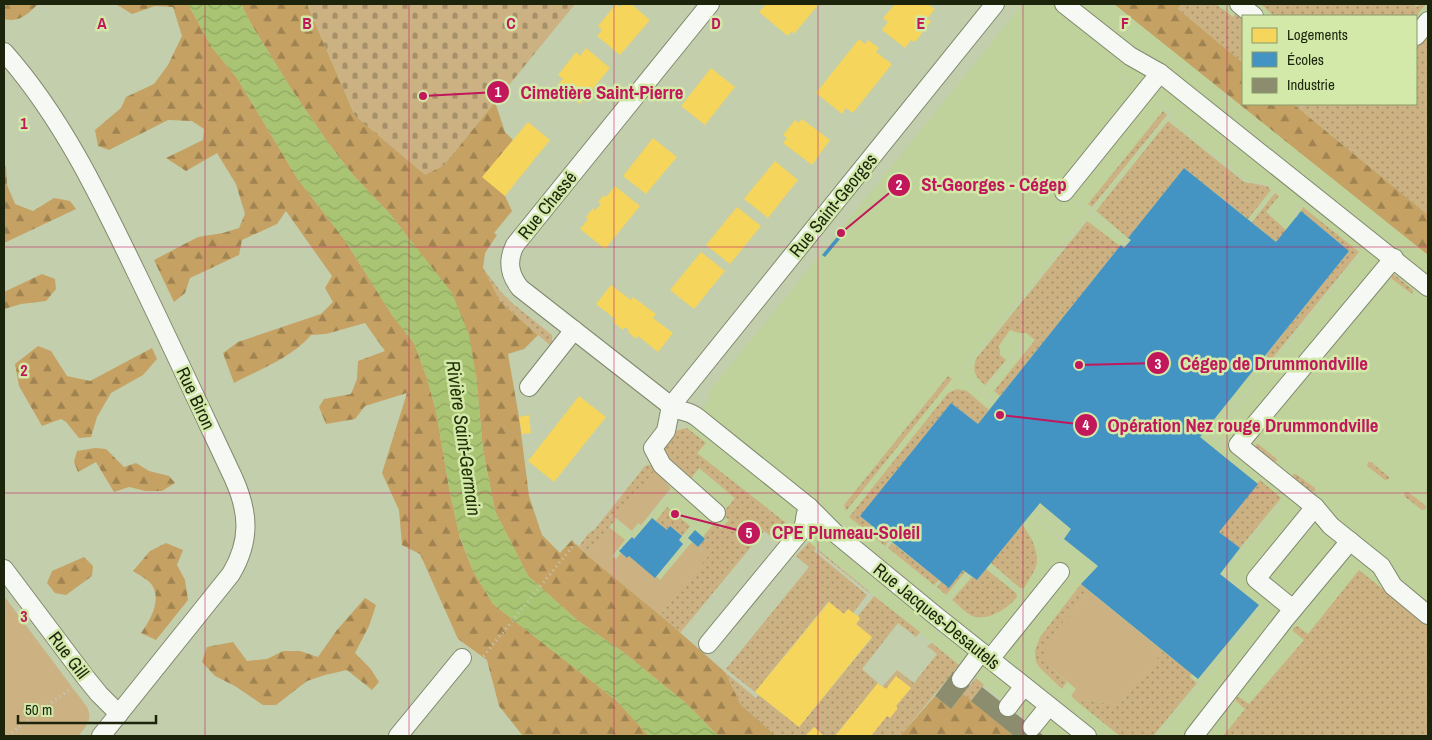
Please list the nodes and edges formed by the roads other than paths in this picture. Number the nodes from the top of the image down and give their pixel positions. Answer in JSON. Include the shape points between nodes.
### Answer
{"nodes":[{"id":1,"x":710,"y":4,"type":"edge"},
{"id":2,"x":995,"y":4,"type":"edge"},
{"id":3,"x":1064,"y":4,"type":"edge"},
{"id":4,"x":1239,"y":4,"type":"edge"},
{"id":5,"x":1253,"y":15,"type":"edge"},
{"id":6,"x":1428,"y":21,"type":"edge"},
{"id":7,"x":1417,"y":35,"type":"edge"},
{"id":8,"x":4,"y":52,"type":"edge"},
{"id":9,"x":1160,"y":73,"type":"junction"},
{"id":10,"x":1064,"y":192,"type":"dead end"},
{"id":11,"x":1394,"y":258,"type":"junction"},
{"id":12,"x":1428,"y":287,"type":"edge"},
{"id":13,"x":574,"y":330,"type":"junction"},
{"id":14,"x":528,"y":387,"type":"dead end"},
{"id":15,"x":671,"y":406,"type":"junction"},
{"id":16,"x":809,"y":507,"type":"junction"},
{"id":17,"x":1315,"y":507,"type":"junction"},
{"id":18,"x":716,"y":513,"type":"dead end"},
{"id":19,"x":1350,"y":542,"type":"junction"},
{"id":20,"x":4,"y":569,"type":"edge"},
{"id":21,"x":1060,"y":572,"type":"dead end"},
{"id":22,"x":1293,"y":609,"type":"junction"},
{"id":23,"x":1428,"y":615,"type":"edge"},
{"id":24,"x":708,"y":644,"type":"dead end"},
{"id":25,"x":986,"y":656,"type":"junction"},
{"id":26,"x":462,"y":658,"type":"dead end"},
{"id":27,"x":961,"y":678,"type":"dead end"},
{"id":28,"x":1024,"y":686,"type":"junction"},
{"id":29,"x":1049,"y":706,"type":"junction"},
{"id":30,"x":1008,"y":707,"type":"dead end"},
{"id":31,"x":119,"y":714,"type":"junction"},
{"id":32,"x":1032,"y":727,"type":"dead end"},
{"id":33,"x":101,"y":736,"type":"edge"},
{"id":34,"x":398,"y":736,"type":"edge"},
{"id":35,"x":1087,"y":736,"type":"edge"},
{"id":36,"x":1194,"y":736,"type":"edge"}],
"edges":[{"from":1,"to":13,"type":"street","name":"Rue Chassé","via":[[511,253],[510,272],[520,288]]},
{"from":2,"to":15,"type":"street","name":"Rue Saint-Georges"},
{"from":3,"to":9,"type":"street","via":[[1130,56]]},
{"from":4,"to":5,"type":"street"},
{"from":6,"to":7,"type":"street"},
{"from":8,"to":31,"type":"street","name":"Rue Biron","via":[[56,122],[96,190],[245,507],[246,536],[231,574]]},
{"from":9,"to":10,"type":"street"},
{"from":9,"to":11,"type":"street"},
{"from":11,"to":12,"type":"street"},
{"from":11,"to":17,"type":"street","via":[[1238,446]]},
{"from":13,"to":14,"type":"street"},
{"from":13,"to":15,"type":"street","name":"Rue Chassé"},
{"from":15,"to":16,"type":"street","name":"Rue Jacques-Desautels","via":[[689,411]]},
{"from":15,"to":18,"type":"street","via":[[666,431],[653,448],[662,465]]},
{"from":16,"to":24,"type":"street","via":[[806,524],[801,531]]},
{"from":16,"to":25,"type":"street","name":"Rue Jacques-Desautels","via":[[835,533]]},
{"from":17,"to":19,"type":"street"},
{"from":17,"to":22,"type":"street","via":[[1256,579]]},
{"from":19,"to":22,"type":"street"},
{"from":19,"to":23,"type":"street","via":[[1381,566],[1393,586]]},
{"from":20,"to":31,"type":"street","name":"Rue Gill","via":[[86,678]]},
{"from":21,"to":25,"type":"street"},
{"from":22,"to":36,"type":"street"},
{"from":25,"to":27,"type":"street"},
{"from":25,"to":28,"type":"street","name":"Rue Jacques-Desautels"},
{"from":26,"to":34,"type":"street"},
{"from":28,"to":29,"type":"street","name":"Rue Jacques-Desautels"},
{"from":28,"to":30,"type":"street"},
{"from":29,"to":32,"type":"street"},
{"from":29,"to":35,"type":"street","name":"Rue Jacques-Desautels"},
{"from":31,"to":33,"type":"street","name":"Rue Biron"}]}
